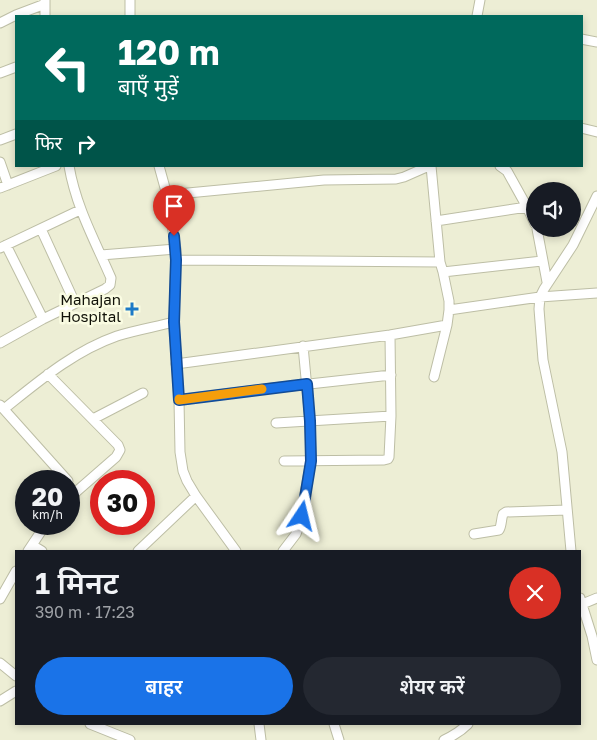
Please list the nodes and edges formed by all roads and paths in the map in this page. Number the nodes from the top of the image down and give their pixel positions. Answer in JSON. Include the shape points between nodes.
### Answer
{"nodes":[{"id":1,"x":130,"y":0,"type":"edge"},
{"id":2,"x":480,"y":0,"type":"edge"},
{"id":3,"x":45,"y":2,"type":"edge"},
{"id":4,"x":16,"y":15,"type":"edge"},
{"id":5,"x":46,"y":15,"type":"edge"},
{"id":6,"x":130,"y":15,"type":"edge"},
{"id":7,"x":480,"y":15,"type":"edge"},
{"id":8,"x":15,"y":16,"type":"edge"},
{"id":9,"x":0,"y":23,"type":"edge"},
{"id":10,"x":583,"y":39,"type":"edge"},
{"id":11,"x":597,"y":42,"type":"edge"},
{"id":12,"x":15,"y":67,"type":"edge"},
{"id":13,"x":0,"y":73,"type":"edge"},
{"id":14,"x":583,"y":128,"type":"edge"},
{"id":15,"x":597,"y":132,"type":"edge"},
{"id":16,"x":15,"y":134,"type":"edge"},
{"id":17,"x":0,"y":140,"type":"edge"},
{"id":18,"x":0,"y":162,"type":"edge"},
{"id":19,"x":53,"y":167,"type":"edge"},
{"id":20,"x":69,"y":167,"type":"edge"},
{"id":21,"x":159,"y":167,"type":"edge"},
{"id":22,"x":428,"y":167,"type":"edge"},
{"id":23,"x":430,"y":167,"type":"edge"},
{"id":24,"x":505,"y":168,"type":"edge"},
{"id":25,"x":4,"y":186,"type":"edge"},
{"id":26,"x":167,"y":195,"type":"junction"},
{"id":27,"x":597,"y":196,"type":"edge"},
{"id":28,"x":526,"y":205,"type":"edge"},
{"id":29,"x":526,"y":207,"type":"edge"},
{"id":30,"x":80,"y":210,"type":"junction"},
{"id":31,"x":436,"y":221,"type":"junction"},
{"id":32,"x":41,"y":229,"type":"junction"},
{"id":33,"x":538,"y":237,"type":"edge"},
{"id":34,"x":3,"y":247,"type":"edge"},
{"id":35,"x":176,"y":249,"type":"junction"},
{"id":36,"x":101,"y":255,"type":"junction"},
{"id":37,"x":176,"y":260,"type":"junction"},
{"id":38,"x":542,"y":261,"type":"junction"},
{"id":39,"x":440,"y":262,"type":"junction"},
{"id":40,"x":443,"y":272,"type":"junction"},
{"id":41,"x":547,"y":282,"type":"junction"},
{"id":42,"x":597,"y":292,"type":"edge"},
{"id":43,"x":540,"y":297,"type":"junction"},
{"id":44,"x":75,"y":303,"type":"junction"},
{"id":45,"x":449,"y":310,"type":"junction"},
{"id":46,"x":43,"y":319,"type":"junction"},
{"id":47,"x":174,"y":322,"type":"junction"},
{"id":48,"x":447,"y":325,"type":"junction"},
{"id":49,"x":390,"y":335,"type":"junction"},
{"id":50,"x":0,"y":343,"type":"edge"},
{"id":51,"x":303,"y":346,"type":"junction"},
{"id":52,"x":176,"y":364,"type":"junction"},
{"id":53,"x":48,"y":374,"type":"junction"},
{"id":54,"x":391,"y":375,"type":"junction"},
{"id":55,"x":434,"y":377,"type":"dead end"},
{"id":56,"x":307,"y":384,"type":"junction"},
{"id":57,"x":143,"y":392,"type":"dead end"},
{"id":58,"x":179,"y":400,"type":"junction"},
{"id":59,"x":2,"y":407,"type":"edge"},
{"id":60,"x":391,"y":416,"type":"junction"},
{"id":61,"x":93,"y":419,"type":"junction"},
{"id":62,"x":310,"y":421,"type":"junction"},
{"id":63,"x":276,"y":423,"type":"dead end"},
{"id":64,"x":284,"y":461,"type":"dead end"},
{"id":65,"x":311,"y":461,"type":"junction"},
{"id":66,"x":57,"y":470,"type":"edge"},
{"id":67,"x":80,"y":488,"type":"edge"},
{"id":68,"x":196,"y":496,"type":"junction"},
{"id":69,"x":568,"y":510,"type":"junction"},
{"id":70,"x":474,"y":534,"type":"dead end"},
{"id":71,"x":39,"y":535,"type":"edge"},
{"id":72,"x":30,"y":548,"type":"edge"},
{"id":73,"x":139,"y":550,"type":"edge"},
{"id":74,"x":235,"y":550,"type":"edge"},
{"id":75,"x":284,"y":550,"type":"edge"},
{"id":76,"x":571,"y":550,"type":"edge"},
{"id":77,"x":15,"y":573,"type":"edge"},
{"id":78,"x":597,"y":598,"type":"edge"},
{"id":79,"x":0,"y":599,"type":"edge"},
{"id":80,"x":581,"y":602,"type":"edge"},
{"id":81,"x":581,"y":605,"type":"edge"},
{"id":82,"x":597,"y":660,"type":"edge"},
{"id":83,"x":0,"y":662,"type":"edge"},
{"id":84,"x":15,"y":675,"type":"edge"},
{"id":85,"x":15,"y":692,"type":"edge"},
{"id":86,"x":0,"y":701,"type":"edge"},
{"id":87,"x":92,"y":725,"type":"edge"},
{"id":88,"x":260,"y":725,"type":"edge"},
{"id":89,"x":334,"y":725,"type":"edge"},
{"id":90,"x":467,"y":725,"type":"edge"},
{"id":91,"x":113,"y":736,"type":"edge"},
{"id":92,"x":130,"y":740,"type":"edge"},
{"id":93,"x":261,"y":740,"type":"edge"},
{"id":94,"x":339,"y":740,"type":"edge"},
{"id":95,"x":444,"y":740,"type":"edge"}],
"edges":[{"from":1,"to":6,"type":"street"},
{"from":2,"to":7,"type":"street"},
{"from":3,"to":4,"type":"street"},
{"from":3,"to":5,"type":"street"},
{"from":8,"to":9,"type":"street"},
{"from":10,"to":11,"type":"street"},
{"from":12,"to":13,"type":"street"},
{"from":14,"to":15,"type":"street"},
{"from":16,"to":17,"type":"street"},
{"from":18,"to":25,"type":"street"},
{"from":19,"to":25,"type":"street"},
{"from":20,"to":30,"type":"street"},
{"from":21,"to":26,"type":"street"},
{"from":22,"to":26,"type":"street","via":[[404,177],[385,180],[324,180]]},
{"from":23,"to":31,"type":"street"},
{"from":24,"to":28,"type":"street"},
{"from":26,"to":35,"type":"street"},
{"from":27,"to":41,"type":"street","via":[[573,245]]},
{"from":29,"to":31,"type":"street"},
{"from":30,"to":32,"type":"street"},
{"from":30,"to":36,"type":"street"},
{"from":31,"to":39,"type":"street"},
{"from":32,"to":34,"type":"street"},
{"from":32,"to":44,"type":"street"},
{"from":33,"to":38,"type":"street"},
{"from":34,"to":46,"type":"street"},
{"from":35,"to":36,"type":"street"},
{"from":35,"to":37,"type":"street"},
{"from":36,"to":44,"type":"street","via":[[111,278],[110,285]]},
{"from":37,"to":39,"type":"street"},
{"from":37,"to":47,"type":"street"},
{"from":38,"to":40,"type":"street"},
{"from":38,"to":41,"type":"street"},
{"from":39,"to":40,"type":"street"},
{"from":40,"to":45,"type":"street"},
{"from":41,"to":43,"type":"street"},
{"from":42,"to":43,"type":"street"},
{"from":43,"to":45,"type":"street"},
{"from":43,"to":69,"type":"street","via":[[543,360],[562,452]]},
{"from":44,"to":46,"type":"street"},
{"from":45,"to":48,"type":"street"},
{"from":46,"to":50,"type":"street"},
{"from":47,"to":52,"type":"street"},
{"from":47,"to":53,"type":"street","via":[[118,336],[81,353]]},
{"from":48,"to":49,"type":"street"},
{"from":48,"to":55,"type":"street"},
{"from":49,"to":51,"type":"street"},
{"from":49,"to":54,"type":"street"},
{"from":51,"to":52,"type":"street"},
{"from":51,"to":56,"type":"street"},
{"from":52,"to":58,"type":"street"},
{"from":53,"to":59,"type":"street"},
{"from":53,"to":61,"type":"street"},
{"from":54,"to":56,"type":"street"},
{"from":54,"to":60,"type":"street"},
{"from":56,"to":58,"type":"street"},
{"from":56,"to":62,"type":"street"},
{"from":57,"to":61,"type":"street"},
{"from":58,"to":68,"type":"street","via":[[183,471]]},
{"from":59,"to":66,"type":"street"},
{"from":60,"to":62,"type":"street"},
{"from":60,"to":65,"type":"street","via":[[388,459]]},
{"from":61,"to":67,"type":"street","via":[[120,450]]},
{"from":62,"to":63,"type":"street"},
{"from":62,"to":65,"type":"street"},
{"from":64,"to":65,"type":"street"},
{"from":65,"to":75,"type":"street","via":[[299,526]]},
{"from":68,"to":73,"type":"street"},
{"from":68,"to":74,"type":"street"},
{"from":69,"to":70,"type":"street","via":[[506,512],[499,530]]},
{"from":69,"to":76,"type":"street"},
{"from":71,"to":72,"type":"street"},
{"from":77,"to":79,"type":"street"},
{"from":78,"to":80,"type":"street"},
{"from":81,"to":82,"type":"street"},
{"from":83,"to":84,"type":"street"},
{"from":85,"to":86,"type":"street"},
{"from":87,"to":91,"type":"street"},
{"from":88,"to":93,"type":"street"},
{"from":89,"to":94,"type":"street"},
{"from":90,"to":95,"type":"street"},
{"from":91,"to":92,"type":"street"}]}
